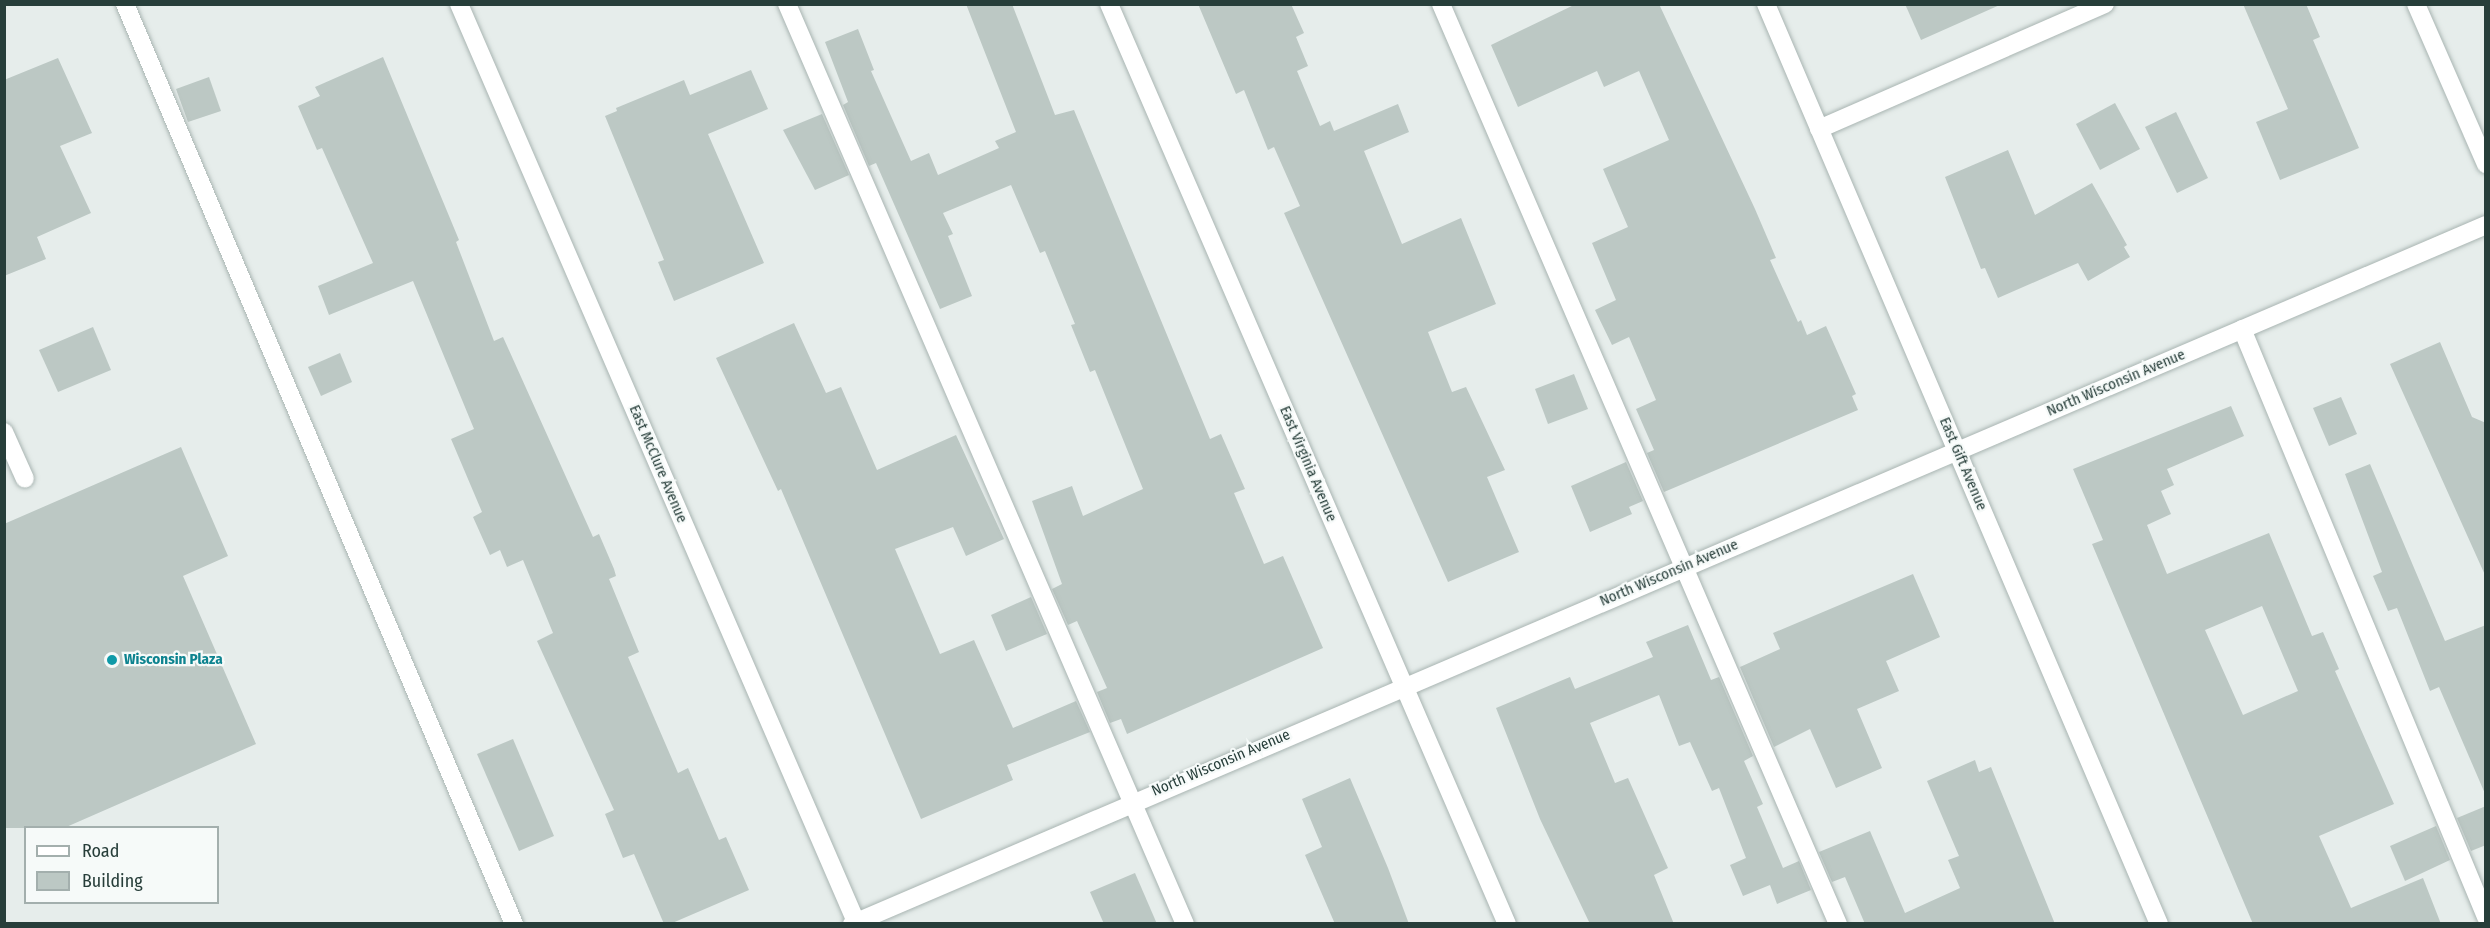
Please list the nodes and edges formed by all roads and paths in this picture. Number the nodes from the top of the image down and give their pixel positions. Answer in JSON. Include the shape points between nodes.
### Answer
{"nodes":[{"id":1,"x":124,"y":4,"type":"edge"},
{"id":2,"x":459,"y":4,"type":"edge"},
{"id":3,"x":787,"y":4,"type":"edge"},
{"id":4,"x":1109,"y":4,"type":"edge"},
{"id":5,"x":1441,"y":4,"type":"edge"},
{"id":6,"x":1766,"y":4,"type":"edge"},
{"id":7,"x":2416,"y":4,"type":"edge"},
{"id":8,"x":2093,"y":7,"type":"edge"},
{"id":9,"x":1819,"y":129,"type":"junction"},
{"id":10,"x":2486,"y":164,"type":"edge"},
{"id":11,"x":2486,"y":225,"type":"edge"},
{"id":12,"x":2242,"y":329,"type":"junction"},
{"id":13,"x":4,"y":432,"type":"edge"},
{"id":14,"x":1957,"y":451,"type":"junction"},
{"id":15,"x":25,"y":478,"type":"dead end"},
{"id":16,"x":1686,"y":566,"type":"junction"},
{"id":17,"x":1404,"y":684,"type":"junction"},
{"id":18,"x":1132,"y":802,"type":"junction"},
{"id":19,"x":2486,"y":916,"type":"edge"},
{"id":20,"x":855,"y":923,"type":"edge"},
{"id":21,"x":514,"y":924,"type":"edge"},
{"id":22,"x":1185,"y":924,"type":"edge"},
{"id":23,"x":1507,"y":924,"type":"edge"},
{"id":24,"x":1838,"y":924,"type":"edge"},
{"id":25,"x":2159,"y":924,"type":"edge"}],
"edges":[{"from":1,"to":21,"type":"street"},
{"from":2,"to":20,"type":"street","name":"East McClure Avenue"},
{"from":3,"to":18,"type":"street"},
{"from":4,"to":17,"type":"street","name":"East Virginia Avenue"},
{"from":5,"to":16,"type":"street"},
{"from":6,"to":9,"type":"street","name":"East Gift Avenue"},
{"from":7,"to":10,"type":"street"},
{"from":8,"to":9,"type":"street"},
{"from":9,"to":14,"type":"street","name":"East Gift Avenue"},
{"from":11,"to":12,"type":"street","name":"North Wisconsin Avenue"},
{"from":12,"to":14,"type":"street","name":"North Wisconsin Avenue"},
{"from":12,"to":19,"type":"street"},
{"from":13,"to":15,"type":"street"},
{"from":14,"to":16,"type":"street","name":"North Wisconsin Avenue"},
{"from":14,"to":25,"type":"street","name":"East Gift Avenue"},
{"from":16,"to":17,"type":"street","name":"North Wisconsin Avenue"},
{"from":16,"to":24,"type":"street"},
{"from":17,"to":18,"type":"street","name":"North Wisconsin Avenue"},
{"from":17,"to":23,"type":"street","name":"East Virginia Avenue"},
{"from":18,"to":20,"type":"street","name":"North Wisconsin Avenue"},
{"from":18,"to":22,"type":"street"}]}
